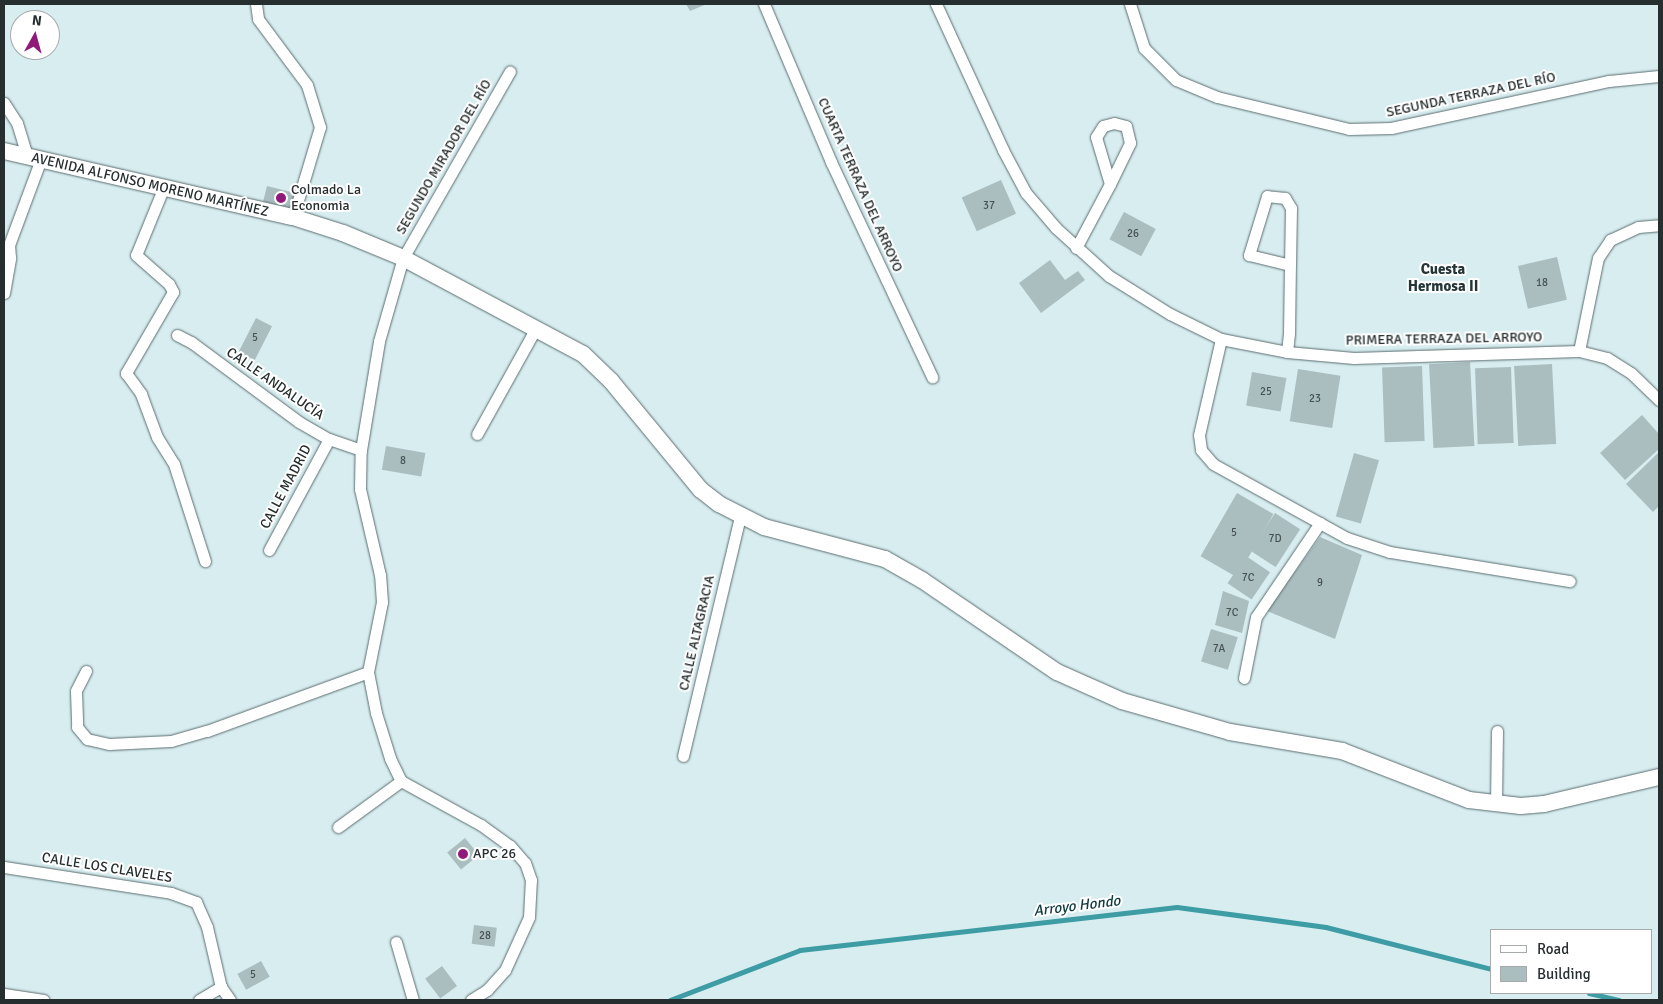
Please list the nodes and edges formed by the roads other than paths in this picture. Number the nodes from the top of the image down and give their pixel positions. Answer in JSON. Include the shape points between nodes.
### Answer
{"nodes":[{"id":1,"x":256,"y":4,"type":"edge"},
{"id":2,"x":764,"y":4,"type":"edge"},
{"id":3,"x":936,"y":4,"type":"edge"},
{"id":4,"x":1130,"y":4,"type":"edge"},
{"id":5,"x":510,"y":71,"type":"dead end"},
{"id":6,"x":1659,"y":76,"type":"edge"},
{"id":7,"x":4,"y":103,"type":"edge"},
{"id":8,"x":4,"y":150,"type":"edge"},
{"id":9,"x":34,"y":158,"type":"junction"},
{"id":10,"x":1110,"y":184,"type":"junction"},
{"id":11,"x":163,"y":189,"type":"junction"},
{"id":12,"x":293,"y":217,"type":"junction"},
{"id":13,"x":1659,"y":225,"type":"edge"},
{"id":14,"x":1076,"y":248,"type":"junction"},
{"id":15,"x":403,"y":258,"type":"junction"},
{"id":16,"x":1290,"y":265,"type":"junction"},
{"id":17,"x":4,"y":293,"type":"edge"},
{"id":18,"x":536,"y":328,"type":"junction"},
{"id":19,"x":177,"y":335,"type":"dead end"},
{"id":20,"x":1222,"y":339,"type":"junction"},
{"id":21,"x":1579,"y":351,"type":"junction"},
{"id":22,"x":1287,"y":352,"type":"junction"},
{"id":23,"x":932,"y":377,"type":"dead end"},
{"id":24,"x":1659,"y":400,"type":"edge"},
{"id":25,"x":477,"y":434,"type":"dead end"},
{"id":26,"x":329,"y":439,"type":"junction"},
{"id":27,"x":361,"y":450,"type":"junction"},
{"id":28,"x":740,"y":517,"type":"junction"},
{"id":29,"x":1320,"y":523,"type":"junction"},
{"id":30,"x":269,"y":550,"type":"dead end"},
{"id":31,"x":205,"y":561,"type":"dead end"},
{"id":32,"x":1570,"y":581,"type":"dead end"},
{"id":33,"x":86,"y":671,"type":"dead end"},
{"id":34,"x":368,"y":672,"type":"junction"},
{"id":35,"x":1244,"y":678,"type":"dead end"},
{"id":36,"x":1497,"y":731,"type":"dead end"},
{"id":37,"x":683,"y":756,"type":"dead end"},
{"id":38,"x":1659,"y":777,"type":"edge"},
{"id":39,"x":401,"y":781,"type":"junction"},
{"id":40,"x":1496,"y":804,"type":"junction"},
{"id":41,"x":338,"y":827,"type":"dead end"},
{"id":42,"x":4,"y":867,"type":"edge"},
{"id":43,"x":396,"y":942,"type":"dead end"},
{"id":44,"x":221,"y":987,"type":"junction"},
{"id":45,"x":4,"y":994,"type":"edge"},
{"id":46,"x":44,"y":1000,"type":"edge"},
{"id":47,"x":199,"y":1000,"type":"edge"},
{"id":48,"x":230,"y":1000,"type":"edge"},
{"id":49,"x":413,"y":1000,"type":"edge"},
{"id":50,"x":471,"y":1000,"type":"edge"}],
"edges":[{"from":1,"to":12,"type":"street","via":[[258,19],[307,85],[320,127]]},
{"from":2,"to":23,"type":"street","name":"CUARTA TERRAZA DEL ARROYO","via":[[831,162]]},
{"from":3,"to":14,"type":"street","name":"PRIMERA TERRAZA DEL ARROYO","via":[[1026,193]]},
{"from":4,"to":6,"type":"street","name":"SEGUNDA TERRAZA DEL RÍO","via":[[1144,48],[1176,80],[1217,97],[1349,129],[1391,128],[1609,81]]},
{"from":5,"to":15,"type":"street","name":"SEGUNDO MIRADOR DEL RÍO"},
{"from":7,"to":9,"type":"street"},
{"from":8,"to":9,"type":"main road","name":"AVENIDA ALFONSO MORENO MARTÍNEZ"},
{"from":9,"to":11,"type":"main road","name":"AVENIDA ALFONSO MORENO MARTÍNEZ"},
{"from":9,"to":17,"type":"street","via":[[8,248],[10,258]]},
{"from":10,"to":10,"type":"street","via":[[1130,143],[1126,126],[1114,123],[1103,126],[1096,137]]},
{"from":10,"to":14,"type":"street"},
{"from":11,"to":12,"type":"main road","name":"AVENIDA ALFONSO MORENO MARTÍNEZ"},
{"from":11,"to":31,"type":"street","via":[[136,255],[169,284],[173,292],[126,373],[141,394],[157,437],[174,464]]},
{"from":12,"to":15,"type":"main road","name":"AVENIDA ALFONSO MORENO MARTÍNEZ"},
{"from":13,"to":21,"type":"street","via":[[1617,236],[1610,240],[1598,258]]},
{"from":14,"to":20,"type":"street","name":"PRIMERA TERRAZA DEL ARROYO","via":[[1109,276],[1170,314]]},
{"from":15,"to":18,"type":"main road","name":"AVENIDA ALFONSO MORENO MARTÍNEZ"},
{"from":15,"to":27,"type":"street","name":"SEGUNDO MIRADOR DEL RÍO","via":[[379,341]]},
{"from":16,"to":16,"type":"street","via":[[1289,202],[1274,195],[1267,196],[1249,255]]},
{"from":16,"to":22,"type":"street"},
{"from":18,"to":25,"type":"street"},
{"from":18,"to":28,"type":"main road","name":"AVENIDA ALFONSO MORENO MARTÍNEZ","via":[[562,341],[596,365],[701,490]]},
{"from":19,"to":26,"type":"street","name":"CALLE ANDALUCÍA","via":[[299,422]]},
{"from":20,"to":22,"type":"street","name":"PRIMERA TERRAZA DEL ARROYO"},
{"from":20,"to":29,"type":"street","via":[[1198,436],[1201,450],[1229,475]]},
{"from":21,"to":22,"type":"street","name":"PRIMERA TERRAZA DEL ARROYO","via":[[1354,358]]},
{"from":21,"to":24,"type":"street","name":"PRIMERA TERRAZA DEL ARROYO","via":[[1608,358]]},
{"from":26,"to":27,"type":"street","name":"CALLE ANDALUCÍA"},
{"from":26,"to":30,"type":"street","name":"CALLE MADRID"},
{"from":27,"to":34,"type":"street","name":"SEGUNDO MIRADOR DEL RÍO","via":[[360,489],[378,567],[382,602]]},
{"from":28,"to":37,"type":"street","name":"CALLE ALTAGRACIA"},
{"from":28,"to":40,"type":"main road","name":"AVENIDA ALFONSO MORENO MARTÍNEZ","via":[[764,527],[885,559],[922,580],[1057,672],[1122,701],[1230,732],[1342,751],[1445,793]]},
{"from":29,"to":32,"type":"street","via":[[1347,538],[1390,552]]},
{"from":29,"to":35,"type":"street","via":[[1256,617]]},
{"from":33,"to":34,"type":"street","via":[[76,691],[77,727],[87,740],[109,744],[171,740],[207,731]]},
{"from":34,"to":39,"type":"street","via":[[381,733]]},
{"from":36,"to":40,"type":"street"},
{"from":38,"to":40,"type":"main road","name":"AVENIDA ALFONSO MORENO MARTÍNEZ","via":[[1544,804]]},
{"from":39,"to":41,"type":"street"},
{"from":39,"to":50,"type":"street","via":[[481,825],[510,846],[525,862],[532,888],[526,925],[505,970],[487,990]]},
{"from":42,"to":44,"type":"street","name":"CALLE LOS CLAVELES","via":[[189,897],[201,908]]},
{"from":43,"to":49,"type":"street"},
{"from":44,"to":47,"type":"street"},
{"from":44,"to":48,"type":"street"},
{"from":45,"to":46,"type":"street"}]}
